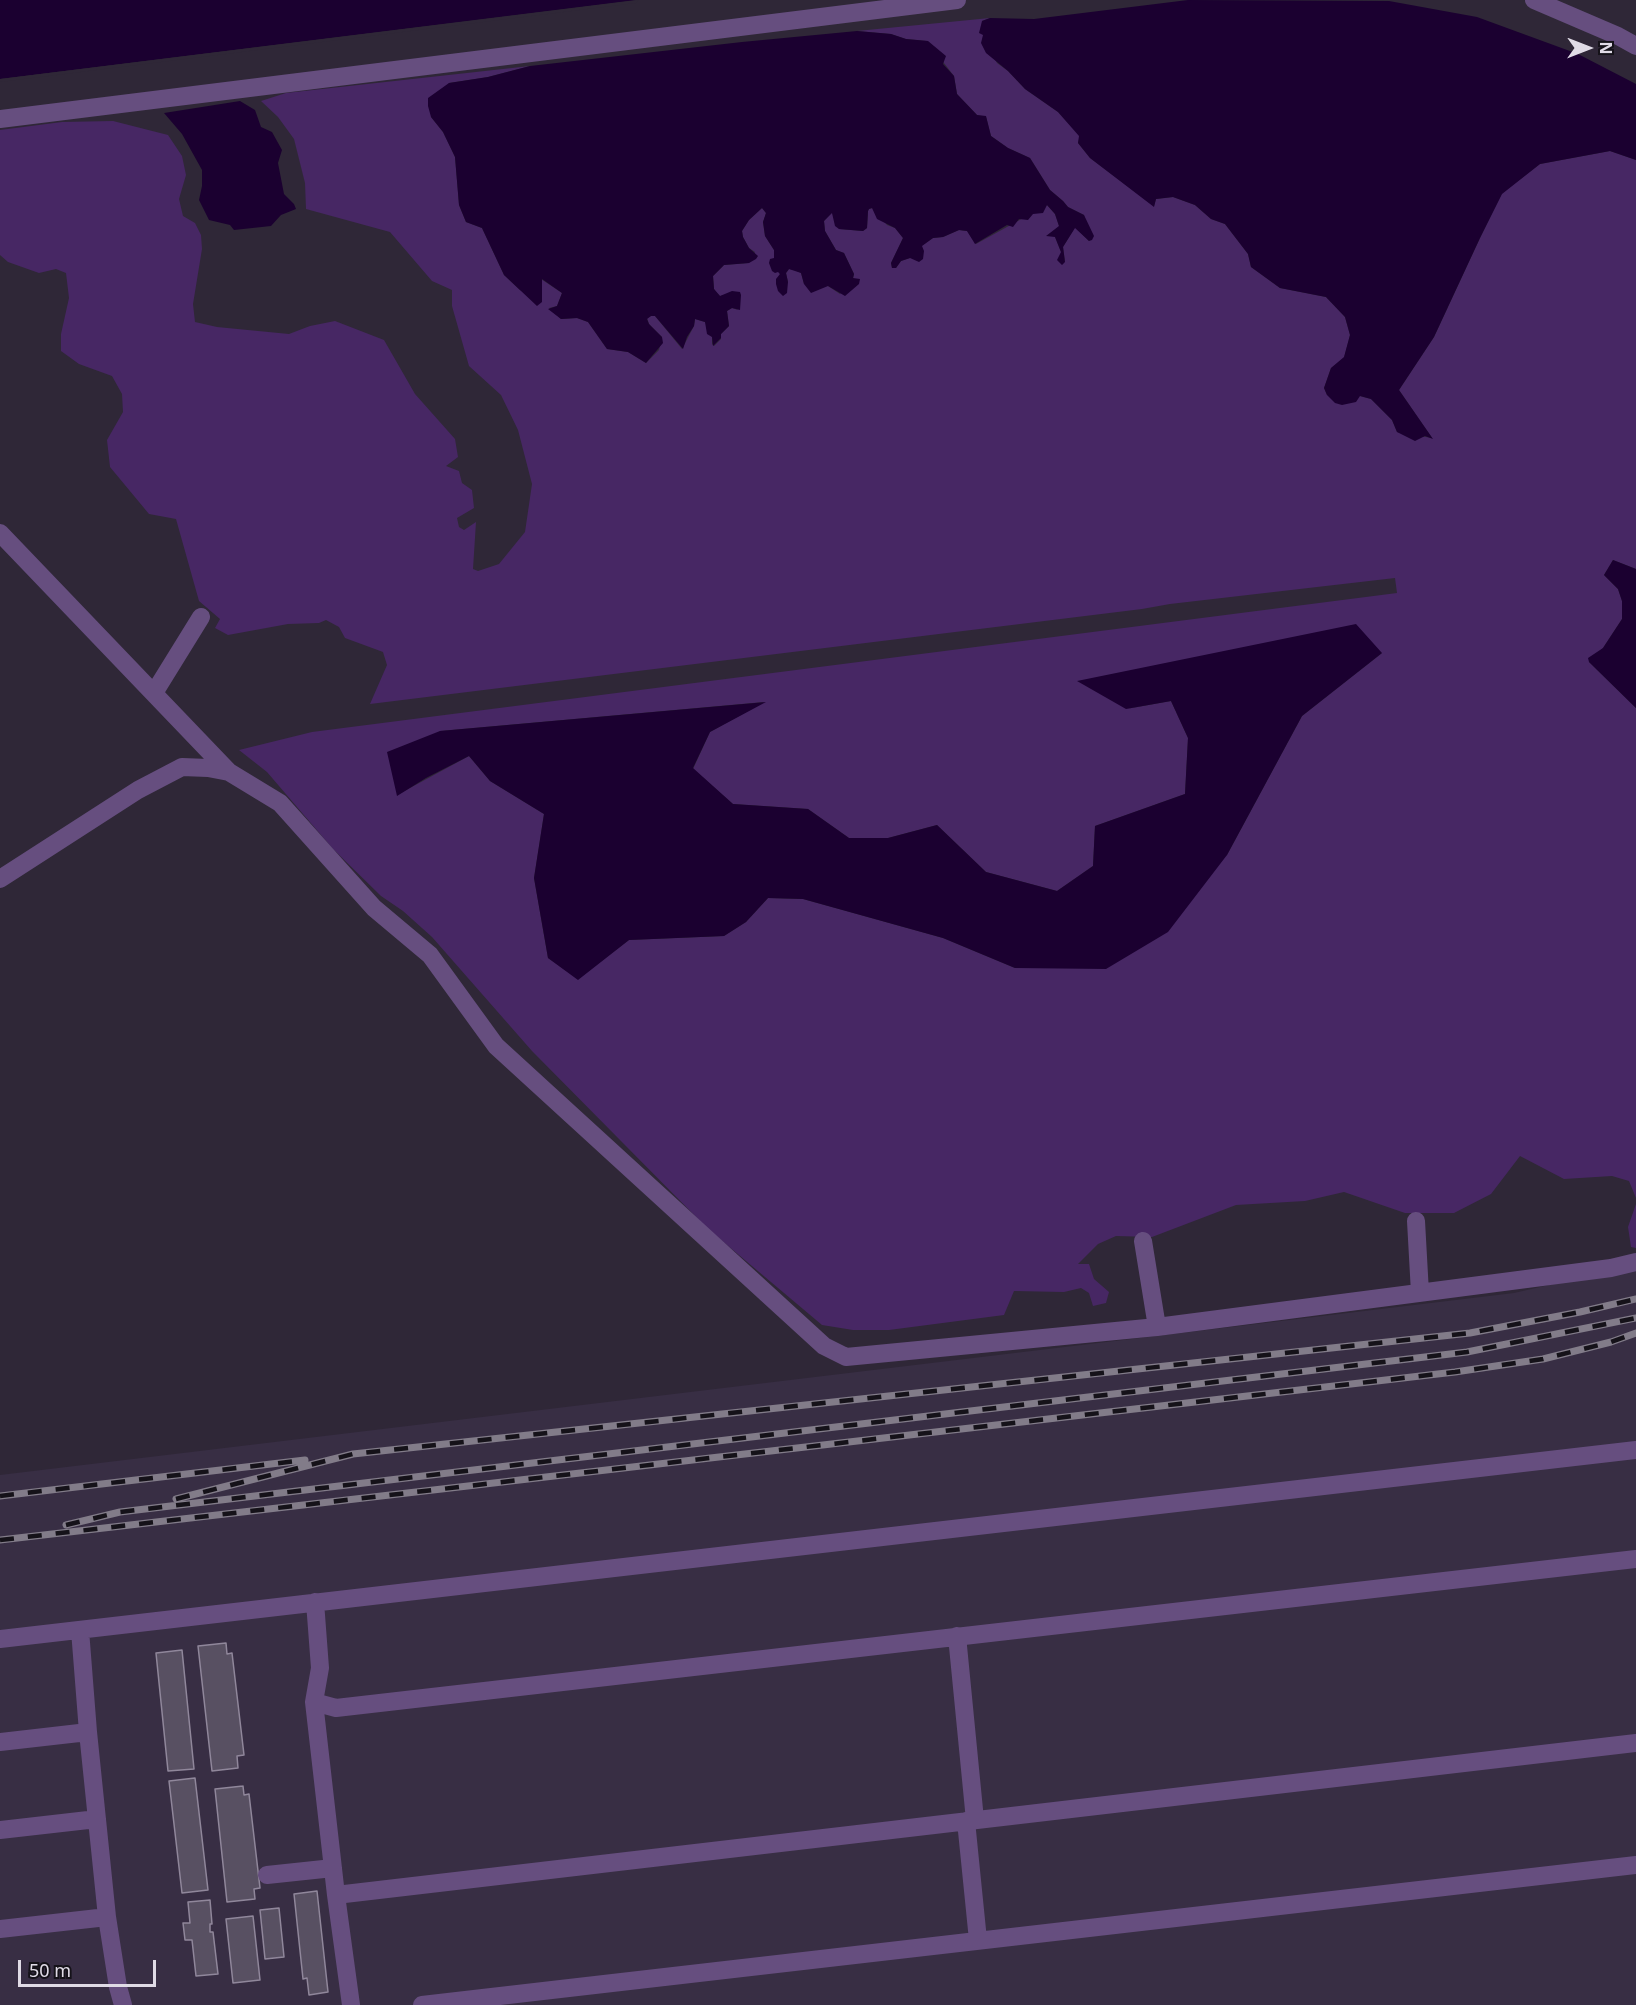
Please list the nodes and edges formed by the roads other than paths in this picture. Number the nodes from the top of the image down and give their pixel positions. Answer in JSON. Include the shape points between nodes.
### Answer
{"nodes":[{"id":1,"x":957,"y":0,"type":"edge"},
{"id":2,"x":1534,"y":0,"type":"edge"},
{"id":3,"x":1636,"y":46,"type":"edge"},
{"id":4,"x":0,"y":119,"type":"edge"},
{"id":5,"x":0,"y":533,"type":"edge"},
{"id":6,"x":201,"y":617,"type":"dead end"},
{"id":7,"x":154,"y":693,"type":"junction"},
{"id":8,"x":229,"y":772,"type":"junction"},
{"id":9,"x":0,"y":879,"type":"edge"},
{"id":10,"x":1416,"y":1221,"type":"dead end"},
{"id":11,"x":1143,"y":1241,"type":"dead end"},
{"id":12,"x":1636,"y":1262,"type":"edge"},
{"id":13,"x":1420,"y":1293,"type":"junction"},
{"id":14,"x":1157,"y":1327,"type":"junction"},
{"id":15,"x":1636,"y":1450,"type":"edge"},
{"id":16,"x":1636,"y":1559,"type":"edge"},
{"id":17,"x":315,"y":1602,"type":"junction"},
{"id":18,"x":80,"y":1630,"type":"junction"},
{"id":19,"x":957,"y":1636,"type":"junction"},
{"id":20,"x":0,"y":1639,"type":"edge"},
{"id":21,"x":314,"y":1702,"type":"junction"},
{"id":22,"x":88,"y":1732,"type":"junction"},
{"id":23,"x":0,"y":1742,"type":"edge"},
{"id":24,"x":1636,"y":1743,"type":"edge"},
{"id":25,"x":97,"y":1819,"type":"junction"},
{"id":26,"x":971,"y":1821,"type":"junction"},
{"id":27,"x":0,"y":1830,"type":"edge"},
{"id":28,"x":1636,"y":1865,"type":"edge"},
{"id":29,"x":333,"y":1868,"type":"junction"},
{"id":30,"x":267,"y":1875,"type":"dead end"},
{"id":31,"x":336,"y":1895,"type":"junction"},
{"id":32,"x":107,"y":1917,"type":"junction"},
{"id":33,"x":0,"y":1929,"type":"edge"},
{"id":34,"x":978,"y":1940,"type":"junction"},
{"id":35,"x":123,"y":2005,"type":"edge"},
{"id":36,"x":351,"y":2005,"type":"edge"},
{"id":37,"x":422,"y":2005,"type":"edge"}],
"edges":[{"from":1,"to":4,"type":"lane"},
{"from":2,"to":3,"type":"lane"},
{"from":5,"to":7,"type":"lane"},
{"from":6,"to":7,"type":"lane"},
{"from":7,"to":8,"type":"lane"},
{"from":8,"to":9,"type":"lane","via":[[182,767],[138,790]]},
{"from":8,"to":14,"type":"lane","via":[[280,803],[374,908],[430,955],[496,1046],[824,1346],[846,1357]]},
{"from":10,"to":13,"type":"lane"},
{"from":11,"to":14,"type":"lane"},
{"from":12,"to":13,"type":"lane"},
{"from":13,"to":14,"type":"lane"},
{"from":15,"to":17,"type":"lane"},
{"from":16,"to":19,"type":"lane"},
{"from":17,"to":18,"type":"lane"},
{"from":17,"to":21,"type":"lane","via":[[320,1668]]},
{"from":18,"to":20,"type":"lane"},
{"from":18,"to":22,"type":"lane"},
{"from":19,"to":21,"type":"lane","via":[[336,1708]]},
{"from":19,"to":26,"type":"lane"},
{"from":21,"to":29,"type":"lane"},
{"from":22,"to":23,"type":"lane"},
{"from":22,"to":25,"type":"lane"},
{"from":24,"to":26,"type":"lane"},
{"from":25,"to":27,"type":"lane"},
{"from":25,"to":32,"type":"lane"},
{"from":26,"to":31,"type":"lane"},
{"from":26,"to":34,"type":"lane"},
{"from":28,"to":34,"type":"lane"},
{"from":29,"to":30,"type":"lane"},
{"from":29,"to":31,"type":"lane"},
{"from":31,"to":36,"type":"lane"},
{"from":32,"to":33,"type":"lane"},
{"from":32,"to":35,"type":"lane"},
{"from":34,"to":37,"type":"lane"}]}
